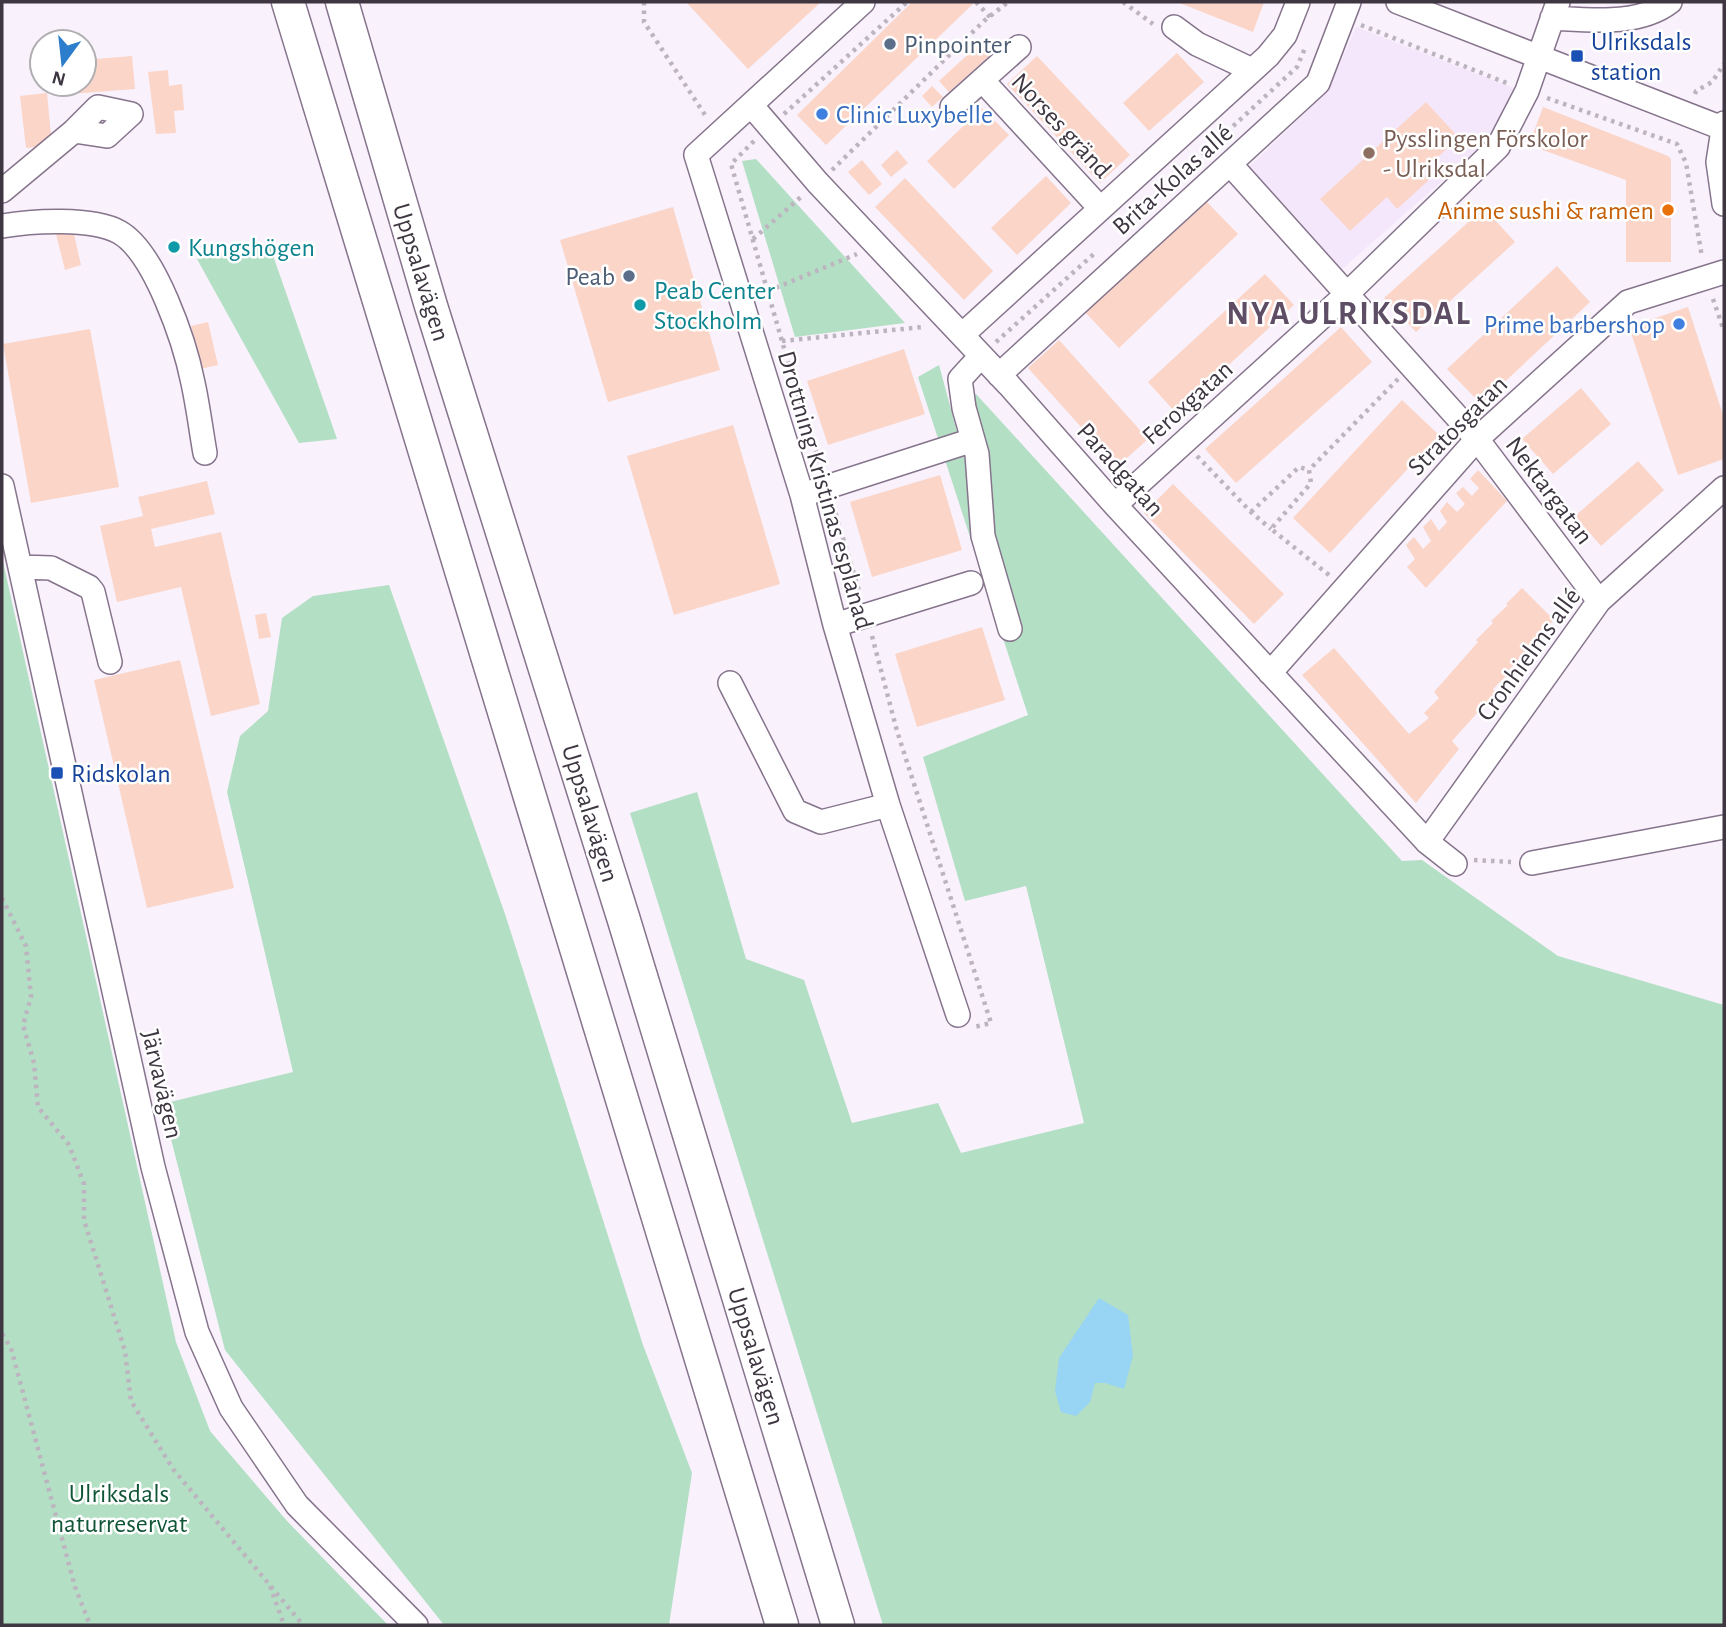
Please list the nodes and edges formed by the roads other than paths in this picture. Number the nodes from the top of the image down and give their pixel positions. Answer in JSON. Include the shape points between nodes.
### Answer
{"nodes":[{"id":1,"x":283,"y":2,"type":"edge"},
{"id":2,"x":288,"y":2,"type":"edge"},
{"id":3,"x":342,"y":2,"type":"edge"},
{"id":4,"x":863,"y":2,"type":"edge"},
{"id":5,"x":1298,"y":2,"type":"edge"},
{"id":6,"x":1398,"y":2,"type":"edge"},
{"id":7,"x":1671,"y":2,"type":"edge"},
{"id":8,"x":1346,"y":10,"type":"edge"},
{"id":9,"x":1555,"y":10,"type":"edge"},
{"id":10,"x":1174,"y":27,"type":"dead end"},
{"id":11,"x":1019,"y":47,"type":"dead end"},
{"id":12,"x":1540,"y":57,"type":"junction"},
{"id":13,"x":306,"y":63,"type":"junction"},
{"id":14,"x":1252,"y":70,"type":"junction"},
{"id":15,"x":982,"y":80,"type":"junction"},
{"id":16,"x":751,"y":105,"type":"junction"},
{"id":17,"x":952,"y":107,"type":"dead end"},
{"id":18,"x":1723,"y":126,"type":"edge"},
{"id":19,"x":74,"y":131,"type":"dead end"},
{"id":20,"x":1230,"y":164,"type":"junction"},
{"id":21,"x":2,"y":191,"type":"edge"},
{"id":22,"x":1724,"y":204,"type":"edge"},
{"id":23,"x":1100,"y":208,"type":"junction"},
{"id":24,"x":2,"y":226,"type":"edge"},
{"id":25,"x":1724,"y":272,"type":"edge"},
{"id":26,"x":1347,"y":294,"type":"junction"},
{"id":27,"x":962,"y":335,"type":"junction"},
{"id":28,"x":981,"y":356,"type":"junction"},
{"id":29,"x":999,"y":375,"type":"junction"},
{"id":30,"x":1477,"y":439,"type":"junction"},
{"id":31,"x":973,"y":440,"type":"junction"},
{"id":32,"x":205,"y":453,"type":"dead end"},
{"id":33,"x":2,"y":486,"type":"edge"},
{"id":34,"x":1724,"y":488,"type":"edge"},
{"id":35,"x":802,"y":495,"type":"junction"},
{"id":36,"x":1115,"y":505,"type":"junction"},
{"id":37,"x":20,"y":567,"type":"junction"},
{"id":38,"x":971,"y":583,"type":"dead end"},
{"id":39,"x":1599,"y":601,"type":"junction"},
{"id":40,"x":835,"y":625,"type":"junction"},
{"id":41,"x":1010,"y":629,"type":"dead end"},
{"id":42,"x":110,"y":662,"type":"dead end"},
{"id":43,"x":1269,"y":673,"type":"junction"},
{"id":44,"x":730,"y":683,"type":"dead end"},
{"id":45,"x":888,"y":805,"type":"junction"},
{"id":46,"x":1724,"y":827,"type":"edge"},
{"id":47,"x":1427,"y":842,"type":"junction"},
{"id":48,"x":1451,"y":861,"type":"road end"},
{"id":49,"x":1532,"y":863,"type":"road end"},
{"id":50,"x":958,"y":1015,"type":"road end"},
{"id":51,"x":416,"y":1625,"type":"edge"},
{"id":52,"x":782,"y":1625,"type":"edge"},
{"id":53,"x":838,"y":1625,"type":"edge"}],
"edges":[{"from":1,"to":13,"type":"highway"},
{"from":2,"to":13,"type":"highway","name":"Uppsalavägen"},
{"from":3,"to":53,"type":"highway","name":"Uppsalavägen","via":[[431,306],[624,917]]},
{"from":4,"to":16,"type":"street","name":"Drottning Kristinas esplanad"},
{"from":5,"to":14,"type":"street","name":"Brita-Kolas allé","via":[[1278,46]]},
{"from":6,"to":12,"type":"street"},
{"from":7,"to":9,"type":"street","via":[[1658,12],[1604,21]]},
{"from":8,"to":20,"type":"street","name":"Brita-Kolas allé","via":[[1318,82]]},
{"from":9,"to":12,"type":"street","name":"Feroxgatan"},
{"from":10,"to":14,"type":"street","via":[[1197,44]]},
{"from":11,"to":15,"type":"street","name":"Norses gränd"},
{"from":12,"to":18,"type":"street"},
{"from":12,"to":26,"type":"street","name":"Feroxgatan","via":[[1498,147]]},
{"from":13,"to":52,"type":"highway","name":"Uppsalavägen"},
{"from":14,"to":23,"type":"street","name":"Brita-Kolas allé"},
{"from":15,"to":17,"type":"street","name":"Norses gränd"},
{"from":15,"to":23,"type":"street","name":"Norses gränd"},
{"from":16,"to":27,"type":"street","name":"Paradgatan","via":[[811,188]]},
{"from":16,"to":35,"type":"street","name":"Drottning Kristinas esplanad","via":[[696,155]]},
{"from":18,"to":22,"type":"street","via":[[1718,162]]},
{"from":19,"to":21,"type":"street"},
{"from":20,"to":26,"type":"street","name":"Nektargatan"},
{"from":20,"to":29,"type":"street","name":"Brita-Kolas allé"},
{"from":23,"to":27,"type":"street","name":"Brita-Kolas allé"},
{"from":24,"to":32,"type":"street","via":[[73,222],[116,230],[134,242],[170,310],[193,381]]},
{"from":25,"to":30,"type":"street","name":"Stratosgatan","via":[[1628,302]]},
{"from":26,"to":30,"type":"street","name":"Nektargatan"},
{"from":26,"to":36,"type":"street","name":"Feroxgatan"},
{"from":27,"to":28,"type":"street","name":"Paradgatan"},
{"from":28,"to":29,"type":"street","name":"Paradgatan"},
{"from":28,"to":31,"type":"street","via":[[960,379]]},
{"from":29,"to":36,"type":"street","name":"Paradgatan"},
{"from":30,"to":39,"type":"street","name":"Nektargatan"},
{"from":30,"to":43,"type":"street","name":"Stratosgatan"},
{"from":31,"to":35,"type":"street"},
{"from":31,"to":41,"type":"street","via":[[983,536]]},
{"from":33,"to":37,"type":"street","name":"Järvavägen"},
{"from":34,"to":39,"type":"street","name":"Cronhielms allé"},
{"from":35,"to":40,"type":"street","name":"Drottning Kristinas esplanad"},
{"from":36,"to":43,"type":"street","name":"Paradgatan"},
{"from":37,"to":42,"type":"street","via":[[51,568],[89,587]]},
{"from":37,"to":51,"type":"street","name":"Järvavägen","via":[[153,1167],[197,1332],[231,1408],[297,1504]]},
{"from":38,"to":40,"type":"street"},
{"from":39,"to":47,"type":"street","name":"Cronhielms allé"},
{"from":40,"to":45,"type":"street","name":"Drottning Kristinas esplanad"},
{"from":43,"to":47,"type":"street","name":"Paradgatan"},
{"from":44,"to":45,"type":"street","via":[[795,811],[821,822]]},
{"from":45,"to":50,"type":"street","name":"Drottning Kristinas esplanad"},
{"from":46,"to":49,"type":"street"},
{"from":47,"to":48,"type":"street","name":"Paradgatan"}]}
